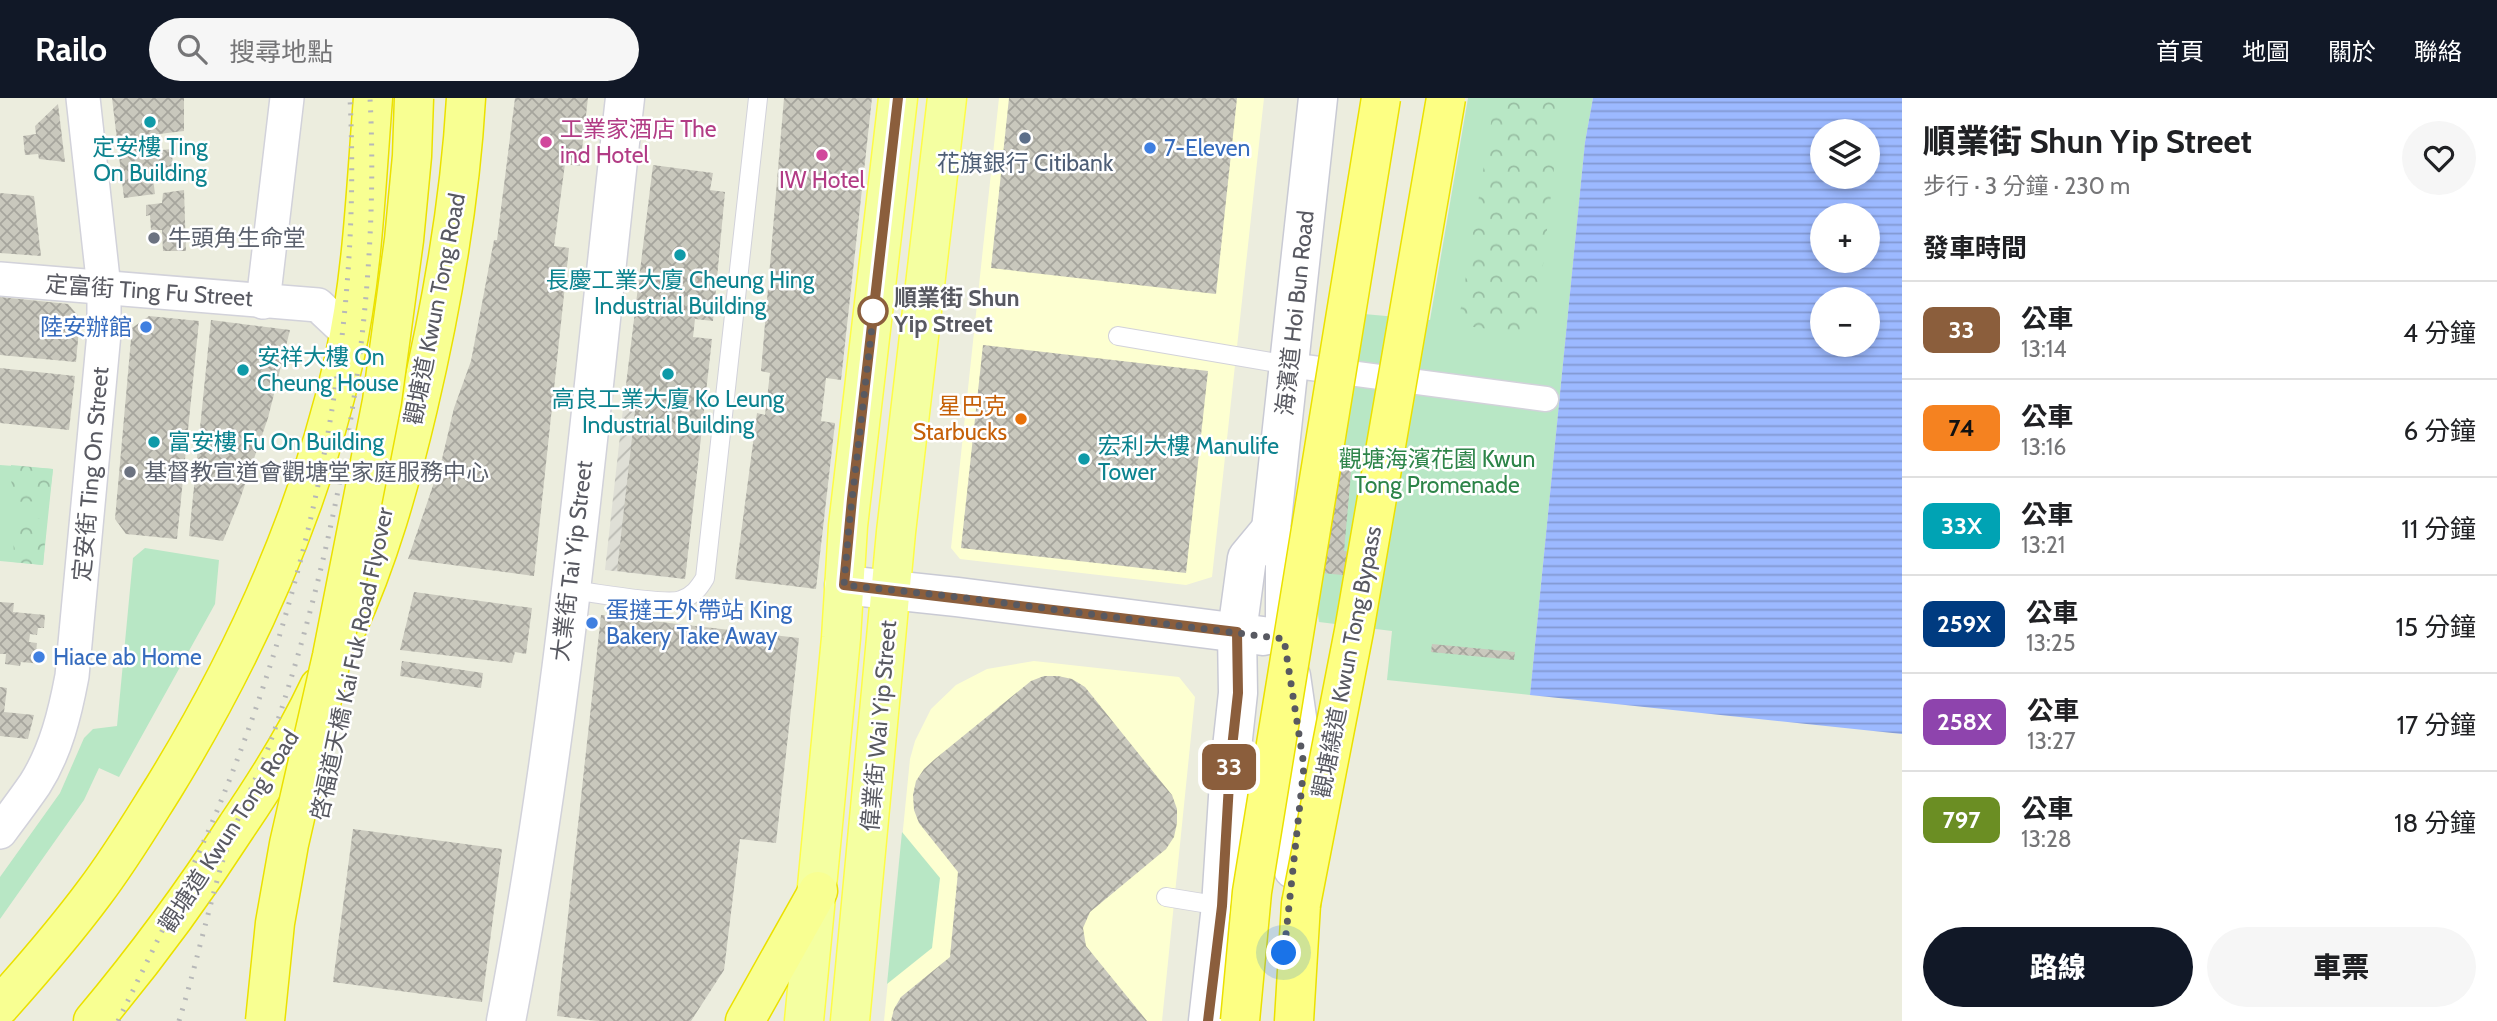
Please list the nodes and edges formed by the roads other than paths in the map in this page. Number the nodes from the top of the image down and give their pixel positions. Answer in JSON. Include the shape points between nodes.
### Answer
{"nodes":[{"id":1,"x":83,"y":98,"type":"edge"},
{"id":2,"x":287,"y":98,"type":"edge"},
{"id":3,"x":373,"y":98,"type":"edge"},
{"id":4,"x":414,"y":98,"type":"edge"},
{"id":5,"x":435,"y":98,"type":"edge"},
{"id":6,"x":466,"y":98,"type":"edge"},
{"id":7,"x":625,"y":98,"type":"edge"},
{"id":8,"x":758,"y":98,"type":"edge"},
{"id":9,"x":898,"y":98,"type":"edge"},
{"id":10,"x":947,"y":98,"type":"edge"},
{"id":11,"x":1318,"y":98,"type":"edge"},
{"id":12,"x":1381,"y":98,"type":"edge"},
{"id":13,"x":1446,"y":98,"type":"edge"},
{"id":14,"x":0,"y":279,"type":"edge"},
{"id":15,"x":104,"y":288,"type":"junction"},
{"id":16,"x":263,"y":302,"type":"junction"},
{"id":17,"x":349,"y":334,"type":"junction"},
{"id":18,"x":1118,"y":336,"type":"dead end"},
{"id":19,"x":1289,"y":365,"type":"junction"},
{"id":20,"x":1546,"y":399,"type":"dead end"},
{"id":21,"x":1271,"y":528,"type":"junction"},
{"id":22,"x":844,"y":585,"type":"junction"},
{"id":23,"x":570,"y":590,"type":"junction"},
{"id":24,"x":892,"y":590,"type":"junction"},
{"id":25,"x":1237,"y":632,"type":"junction"},
{"id":26,"x":1284,"y":639,"type":"junction"},
{"id":27,"x":0,"y":832,"type":"edge"},
{"id":28,"x":818,"y":891,"type":"junction"},
{"id":29,"x":1166,"y":897,"type":"dead end"},
{"id":30,"x":1222,"y":906,"type":"junction"},
{"id":31,"x":0,"y":1006,"type":"edge"},
{"id":32,"x":93,"y":1021,"type":"edge"},
{"id":33,"x":265,"y":1021,"type":"edge"},
{"id":34,"x":288,"y":1021,"type":"edge"},
{"id":35,"x":506,"y":1021,"type":"edge"},
{"id":36,"x":745,"y":1021,"type":"edge"},
{"id":37,"x":804,"y":1021,"type":"edge"},
{"id":38,"x":850,"y":1021,"type":"edge"},
{"id":39,"x":1208,"y":1021,"type":"edge"},
{"id":40,"x":1240,"y":1021,"type":"edge"},
{"id":41,"x":1276,"y":1021,"type":"edge"},
{"id":42,"x":1294,"y":1021,"type":"edge"}],
"edges":[{"from":1,"to":15,"type":"street","name":"定安街 Ting On Street"},
{"from":2,"to":16,"type":"street","name":"定富街 Ting Fu Street"},
{"from":3,"to":17,"type":"highway"},
{"from":4,"to":33,"type":"highway","name":"啓福道天橋 Kai Fuk Road Flyover","bridge":true,"via":[[404,240],[382,401],[289,844]]},
{"from":5,"to":34,"type":"highway","name":"啓福道天橋 Kai Fuk Road Flyover","via":[[432,195],[413,364],[313,845]]},
{"from":6,"to":32,"type":"highway","name":"觀塘道 Kwun Tong Road","via":[[456,216],[436,332],[383,536],[354,612],[270,777],[167,928]]},
{"from":7,"to":23,"type":"main road","name":"大業街 Tai Yip Street"},
{"from":8,"to":23,"type":"lane","via":[[705,578],[689,597],[670,602]]},
{"from":9,"to":22,"type":"main road","name":"偉業街 Wai Yip Street"},
{"from":10,"to":24,"type":"main road","name":"偉業街 Wai Yip Street"},
{"from":11,"to":19,"type":"main road","name":"海濱道 Hoi Bun Road"},
{"from":12,"to":40,"type":"highway","bridge":true,"via":[[1252,892]]},
{"from":13,"to":42,"type":"highway","name":"觀塘繞道 Kwun Tong Bypass","bridge":true,"via":[[1301,904]]},
{"from":14,"to":15,"type":"street","name":"定富街 Ting Fu Street"},
{"from":15,"to":16,"type":"street","name":"定富街 Ting Fu Street"},
{"from":15,"to":27,"type":"street","name":"定安街 Ting On Street","via":[[104,333],[65,714],[37,782]]},
{"from":16,"to":17,"type":"street","via":[[318,305]]},
{"from":17,"to":31,"type":"highway","via":[[312,477],[264,597],[220,688],[104,879]]},
{"from":18,"to":19,"type":"lane"},
{"from":19,"to":20,"type":"street"},
{"from":19,"to":21,"type":"main road","name":"海濱道 Hoi Bun Road"},
{"from":21,"to":25,"type":"main road","via":[[1247,558]]},
{"from":21,"to":26,"type":"main road","name":"海濱道 Hoi Bun Road","via":[[1285,561]]},
{"from":22,"to":24,"type":"main road"},
{"from":22,"to":28,"type":"main road","name":"偉業街 Wai Yip Street"},
{"from":23,"to":35,"type":"main road","name":"大業街 Tai Yip Street","via":[[540,825]]},
{"from":24,"to":25,"type":"main road"},
{"from":24,"to":38,"type":"main road","name":"偉業街 Wai Yip Street"},
{"from":25,"to":26,"type":"main road"},
{"from":25,"to":30,"type":"main road","via":[[1238,693]]},
{"from":26,"to":41,"type":"main road","name":"海濱道 Hoi Bun Road","via":[[1304,766]]},
{"from":28,"to":36,"type":"highway"},
{"from":28,"to":37,"type":"main road","name":"偉業街 Wai Yip Street"},
{"from":29,"to":30,"type":"lane"},
{"from":30,"to":39,"type":"main road"}]}
